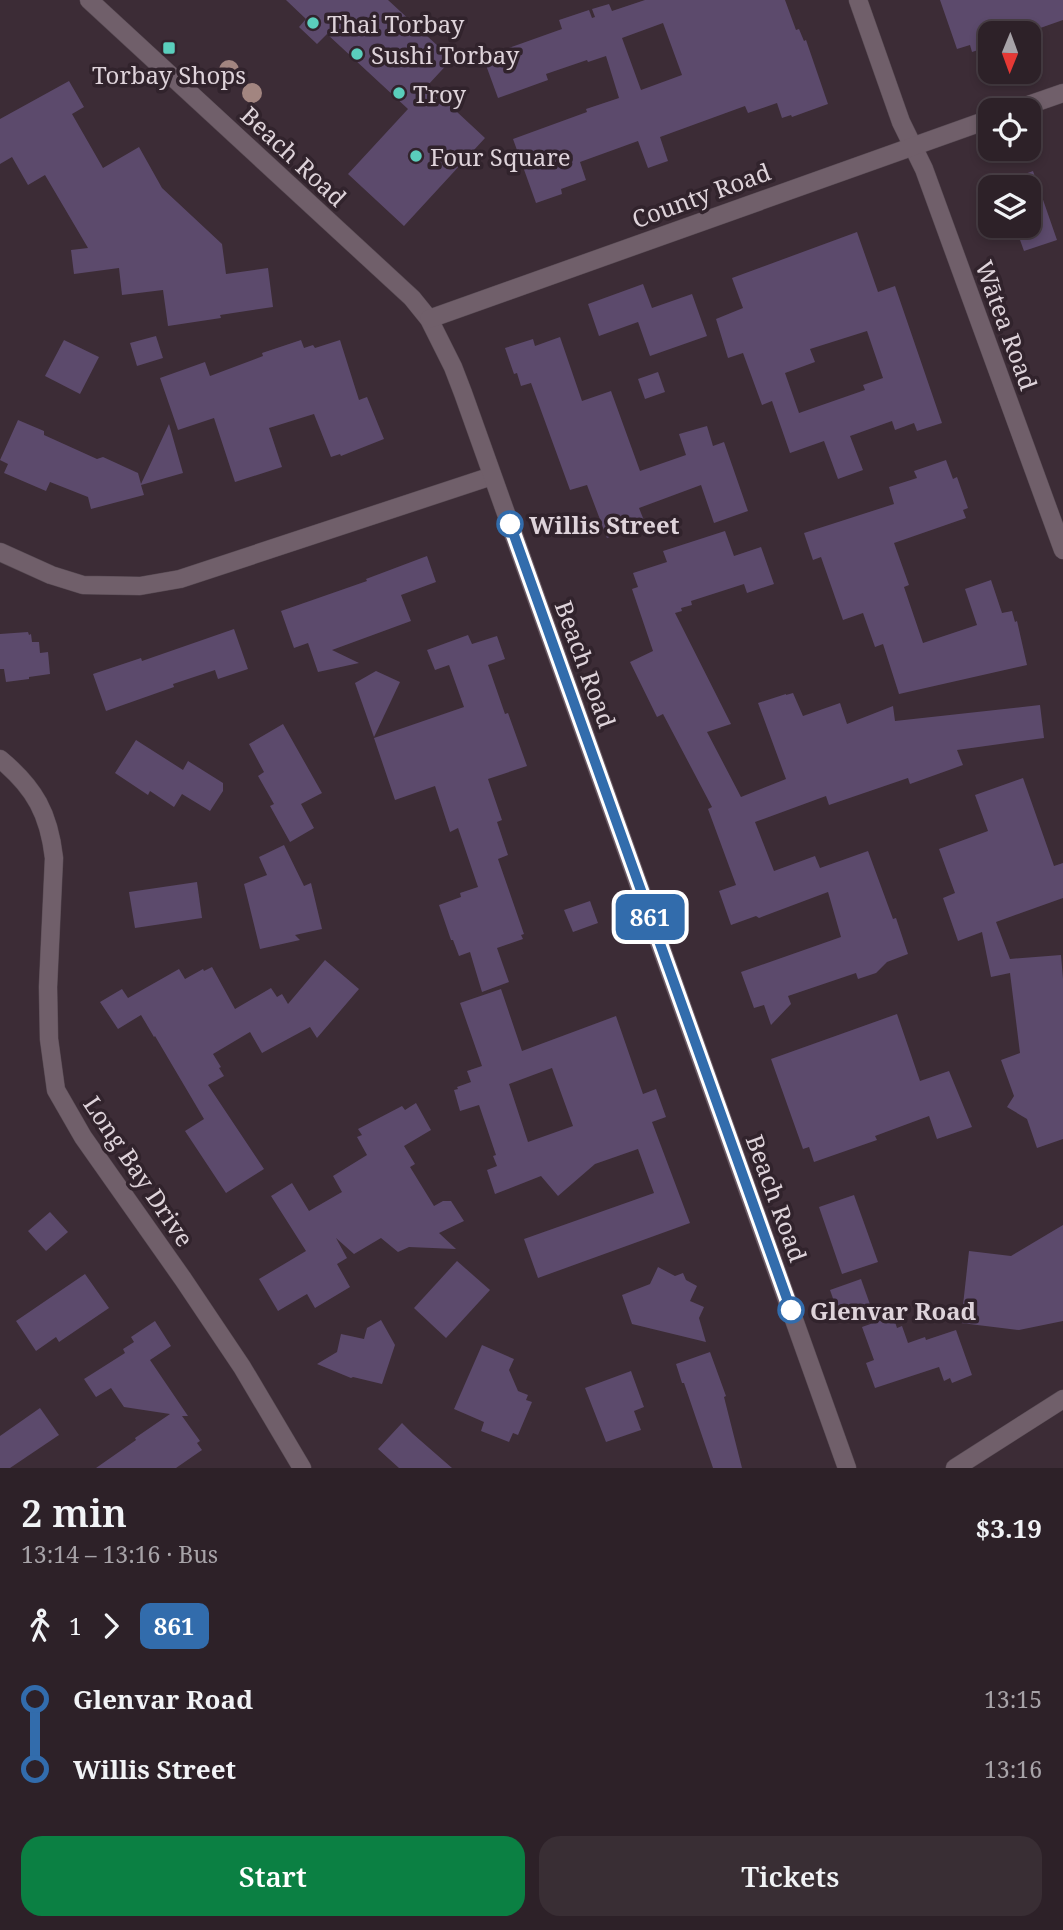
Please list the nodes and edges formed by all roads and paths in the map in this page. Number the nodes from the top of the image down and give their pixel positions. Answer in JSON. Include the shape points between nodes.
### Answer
{"nodes":[{"id":1,"x":89,"y":0,"type":"edge"},
{"id":2,"x":858,"y":0,"type":"edge"},
{"id":3,"x":1063,"y":93,"type":"edge"},
{"id":4,"x":1041,"y":101,"type":"edge"},
{"id":5,"x":978,"y":123,"type":"edge"},
{"id":6,"x":913,"y":146,"type":"junction"},
{"id":7,"x":429,"y":319,"type":"junction"},
{"id":8,"x":492,"y":476,"type":"junction"},
{"id":9,"x":1062,"y":547,"type":"edge"},
{"id":10,"x":0,"y":552,"type":"edge"},
{"id":11,"x":0,"y":760,"type":"edge"},
{"id":12,"x":1063,"y":1399,"type":"edge"},
{"id":13,"x":302,"y":1468,"type":"edge"},
{"id":14,"x":847,"y":1468,"type":"edge"},
{"id":15,"x":955,"y":1468,"type":"edge"}],
"edges":[{"from":1,"to":7,"type":"street","name":"Beach Road","via":[[391,278]]},
{"from":2,"to":6,"type":"street","name":"Wātea Road"},
{"from":3,"to":4,"type":"street"},
{"from":5,"to":6,"type":"street","name":"County Road"},
{"from":6,"to":7,"type":"street","name":"County Road"},
{"from":6,"to":9,"type":"street","name":"Wātea Road"},
{"from":7,"to":8,"type":"street","name":"Beach Road","via":[[453,367]]},
{"from":8,"to":10,"type":"street","via":[[180,579],[140,586],[83,585]]},
{"from":8,"to":14,"type":"street","name":"Beach Road"},
{"from":11,"to":13,"type":"street","name":"Long Bay Drive","via":[[37,800],[52,837],[48,987],[56,1090],[83,1137],[242,1367]]},
{"from":12,"to":15,"type":"street"}]}
